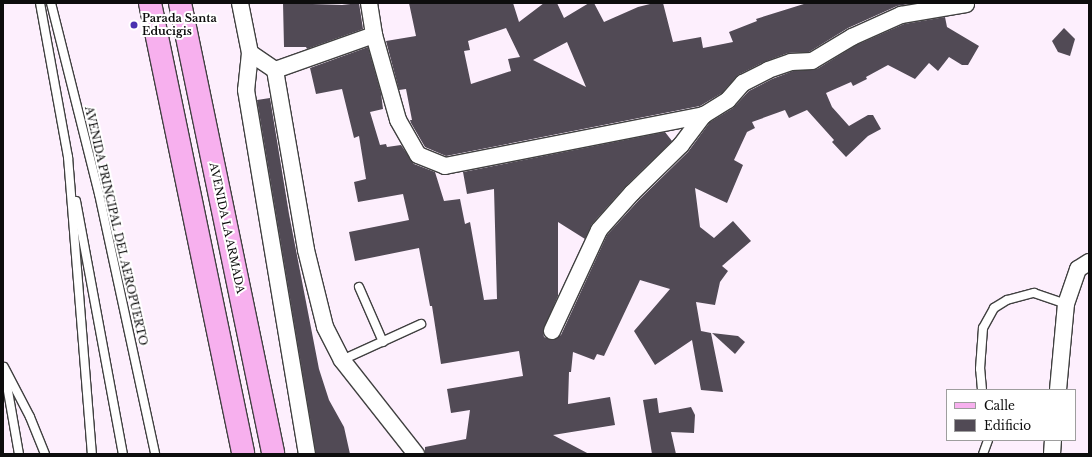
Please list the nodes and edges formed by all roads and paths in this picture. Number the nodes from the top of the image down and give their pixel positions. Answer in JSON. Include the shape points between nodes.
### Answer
{"nodes":[{"id":1,"x":40,"y":3,"type":"edge"},
{"id":2,"x":52,"y":3,"type":"edge"},
{"id":3,"x":150,"y":3,"type":"edge"},
{"id":4,"x":180,"y":3,"type":"edge"},
{"id":5,"x":240,"y":3,"type":"edge"},
{"id":6,"x":369,"y":3,"type":"edge"},
{"id":7,"x":966,"y":4,"type":"edge"},
{"id":8,"x":374,"y":34,"type":"junction"},
{"id":9,"x":250,"y":53,"type":"junction"},
{"id":10,"x":275,"y":70,"type":"junction"},
{"id":11,"x":704,"y":115,"type":"junction"},
{"id":12,"x":68,"y":157,"type":"junction"},
{"id":13,"x":1089,"y":262,"type":"edge"},
{"id":14,"x":359,"y":287,"type":"dead end"},
{"id":15,"x":1066,"y":304,"type":"junction"},
{"id":16,"x":421,"y":324,"type":"dead end"},
{"id":17,"x":552,"y":331,"type":"dead end"},
{"id":18,"x":383,"y":342,"type":"junction"},
{"id":19,"x":342,"y":360,"type":"junction"},
{"id":20,"x":3,"y":365,"type":"edge"},
{"id":21,"x":982,"y":389,"type":"edge"},
{"id":22,"x":1058,"y":389,"type":"edge"},
{"id":23,"x":988,"y":441,"type":"edge"},
{"id":24,"x":19,"y":454,"type":"edge"},
{"id":25,"x":45,"y":454,"type":"edge"},
{"id":26,"x":92,"y":454,"type":"edge"},
{"id":27,"x":123,"y":454,"type":"edge"},
{"id":28,"x":155,"y":454,"type":"edge"},
{"id":29,"x":243,"y":454,"type":"edge"},
{"id":30,"x":273,"y":454,"type":"edge"},
{"id":31,"x":307,"y":454,"type":"edge"},
{"id":32,"x":416,"y":454,"type":"edge"},
{"id":33,"x":983,"y":454,"type":"edge"}],
"edges":[{"from":1,"to":12,"type":"lane"},
{"from":2,"to":28,"type":"lane","name":"AVENIDA PRINCIPAL DEL AEROPUERTO","via":[[99,194]]},
{"from":3,"to":29,"type":"main road"},
{"from":4,"to":30,"type":"main road","name":"AVENIDA LA ARMADA"},
{"from":5,"to":9,"type":"street"},
{"from":6,"to":8,"type":"street"},
{"from":7,"to":11,"type":"street","via":[[901,15],[852,37],[812,61],[791,62],[768,70],[743,83],[728,100]]},
{"from":8,"to":10,"type":"street"},
{"from":8,"to":11,"type":"street","via":[[398,120],[407,137],[418,155],[445,166]]},
{"from":9,"to":10,"type":"street"},
{"from":9,"to":31,"type":"street","via":[[246,90]]},
{"from":10,"to":19,"type":"street","via":[[306,250],[326,327]]},
{"from":11,"to":17,"type":"street","via":[[681,145],[599,230]]},
{"from":12,"to":26,"type":"lane"},
{"from":12,"to":27,"type":"lane"},
{"from":13,"to":15,"type":"street","via":[[1078,269]]},
{"from":14,"to":18,"type":"lane"},
{"from":15,"to":21,"type":"lane","via":[[1034,293],[1007,300],[994,308],[983,328],[980,369]]},
{"from":15,"to":22,"type":"street"},
{"from":16,"to":18,"type":"lane"},
{"from":18,"to":19,"type":"lane"},
{"from":19,"to":32,"type":"street"},
{"from":20,"to":24,"type":"lane"},
{"from":20,"to":25,"type":"lane","via":[[30,417]]},
{"from":23,"to":33,"type":"lane"}]}
